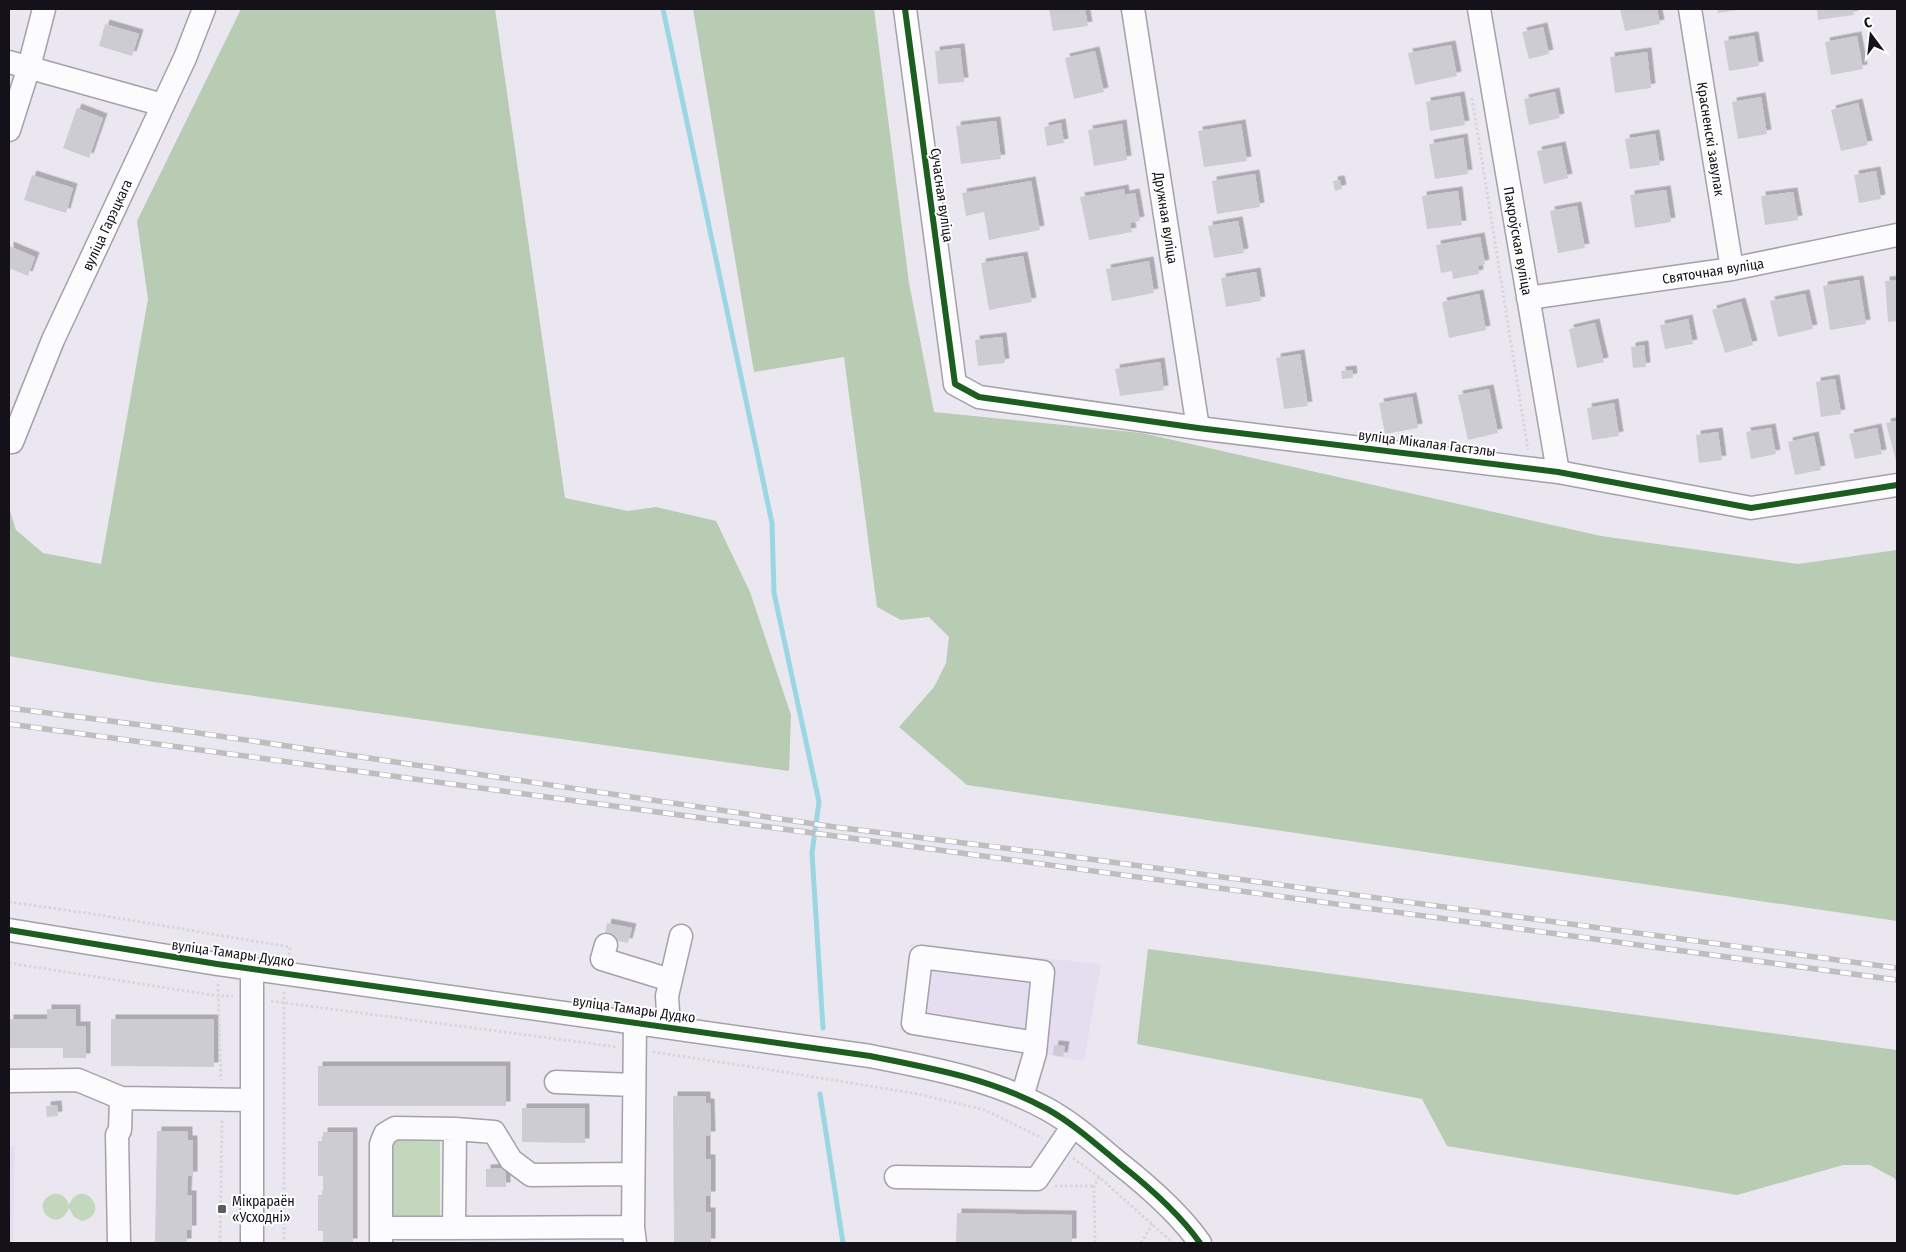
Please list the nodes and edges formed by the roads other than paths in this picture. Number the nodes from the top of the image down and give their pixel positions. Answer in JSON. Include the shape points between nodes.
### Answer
{"nodes":[{"id":1,"x":44,"y":9,"type":"edge"},
{"id":2,"x":204,"y":9,"type":"edge"},
{"id":3,"x":905,"y":9,"type":"edge"},
{"id":4,"x":1133,"y":9,"type":"edge"},
{"id":5,"x":1479,"y":9,"type":"edge"},
{"id":6,"x":1690,"y":9,"type":"edge"},
{"id":7,"x":19,"y":65,"type":"edge"},
{"id":8,"x":163,"y":105,"type":"junction"},
{"id":9,"x":9,"y":130,"type":"edge"},
{"id":10,"x":1897,"y":236,"type":"edge"},
{"id":11,"x":1732,"y":270,"type":"junction"},
{"id":12,"x":1528,"y":298,"type":"junction"},
{"id":13,"x":955,"y":384,"type":"joint"},
{"id":14,"x":1198,"y":428,"type":"junction"},
{"id":15,"x":10,"y":442,"type":"edge"},
{"id":16,"x":1558,"y":472,"type":"junction"},
{"id":17,"x":1897,"y":485,"type":"edge"},
{"id":18,"x":9,"y":930,"type":"edge"},
{"id":19,"x":681,"y":936,"type":"dead end"},
{"id":20,"x":606,"y":945,"type":"dead end"},
{"id":21,"x":252,"y":968,"type":"junction"},
{"id":22,"x":670,"y":980,"type":"junction"},
{"id":23,"x":635,"y":1022,"type":"junction"},
{"id":24,"x":669,"y":1027,"type":"junction"},
{"id":25,"x":1036,"y":1043,"type":"junction"},
{"id":26,"x":9,"y":1081,"type":"edge"},
{"id":27,"x":556,"y":1082,"type":"dead end"},
{"id":28,"x":634,"y":1085,"type":"junction"},
{"id":29,"x":1022,"y":1097,"type":"junction"},
{"id":30,"x":121,"y":1098,"type":"junction"},
{"id":31,"x":252,"y":1100,"type":"junction"},
{"id":32,"x":1073,"y":1126,"type":"junction"},
{"id":33,"x":455,"y":1129,"type":"junction"},
{"id":34,"x":633,"y":1174,"type":"junction"},
{"id":35,"x":896,"y":1177,"type":"dead end"},
{"id":36,"x":454,"y":1228,"type":"junction"},
{"id":37,"x":634,"y":1235,"type":"edge"},
{"id":38,"x":381,"y":1236,"type":"edge"},
{"id":39,"x":120,"y":1243,"type":"edge"},
{"id":40,"x":252,"y":1243,"type":"edge"},
{"id":41,"x":1200,"y":1243,"type":"edge"}],
"edges":[{"from":1,"to":7,"type":"street"},
{"from":2,"to":8,"type":"street","name":"вуліца Гарэцкага"},
{"from":3,"to":13,"type":"street","name":"Сучасная вуліца"},
{"from":4,"to":14,"type":"street","name":"Дружная вуліца"},
{"from":5,"to":12,"type":"street","name":"Пакроўская вуліца"},
{"from":6,"to":11,"type":"street","name":"Красненскі завулак"},
{"from":7,"to":8,"type":"street"},
{"from":7,"to":9,"type":"street"},
{"from":8,"to":15,"type":"street","name":"вуліца Гарэцкага","via":[[53,340]]},
{"from":10,"to":11,"type":"street","name":"Святочная вуліца"},
{"from":11,"to":12,"type":"street","name":"Святочная вуліца"},
{"from":12,"to":16,"type":"street","name":"Пакроўская вуліца"},
{"from":13,"to":14,"type":"street","name":"вуліца Мікалая Гастэлы","via":[[979,396]]},
{"from":14,"to":16,"type":"street","name":"вуліца Мікалая Гастэлы"},
{"from":16,"to":17,"type":"street","name":"вуліца Мікалая Гастэлы","via":[[1751,508]]},
{"from":18,"to":21,"type":"street","name":"вуліца Тамары Дудко"},
{"from":19,"to":22,"type":"street"},
{"from":20,"to":22,"type":"street","via":[[602,959]]},
{"from":21,"to":23,"type":"street","name":"вуліца Тамары Дудко"},
{"from":21,"to":31,"type":"street","name":"вуліца Тамары Дудко"},
{"from":22,"to":24,"type":"street","via":[[667,996]]},
{"from":23,"to":24,"type":"street","name":"вуліца Тамары Дудко"},
{"from":23,"to":28,"type":"street"},
{"from":24,"to":29,"type":"street","name":"вуліца Тамары Дудко","via":[[870,1056],[949,1072]]},
{"from":25,"to":25,"type":"street","via":[[1043,972],[921,957],[914,1023]]},
{"from":25,"to":29,"type":"street","via":[[1036,1053]]},
{"from":26,"to":30,"type":"street","via":[[78,1080]]},
{"from":27,"to":28,"type":"street"},
{"from":28,"to":34,"type":"street"},
{"from":29,"to":32,"type":"street","name":"вуліца Тамары Дудко"},
{"from":30,"to":31,"type":"street"},
{"from":30,"to":39,"type":"street","via":[[117,1135]]},
{"from":31,"to":40,"type":"street","name":"вуліца Тамары Дудко"},
{"from":32,"to":35,"type":"street","via":[[1037,1179]]},
{"from":32,"to":41,"type":"street","name":"вуліца Тамары Дудко","via":[[1147,1185]]},
{"from":33,"to":34,"type":"street","via":[[494,1132],[511,1160],[531,1175]]},
{"from":33,"to":36,"type":"street"},
{"from":33,"to":38,"type":"street","via":[[395,1128],[385,1134],[381,1144]]},
{"from":34,"to":37,"type":"street"},
{"from":36,"to":37,"type":"street"},
{"from":36,"to":38,"type":"street"}]}
